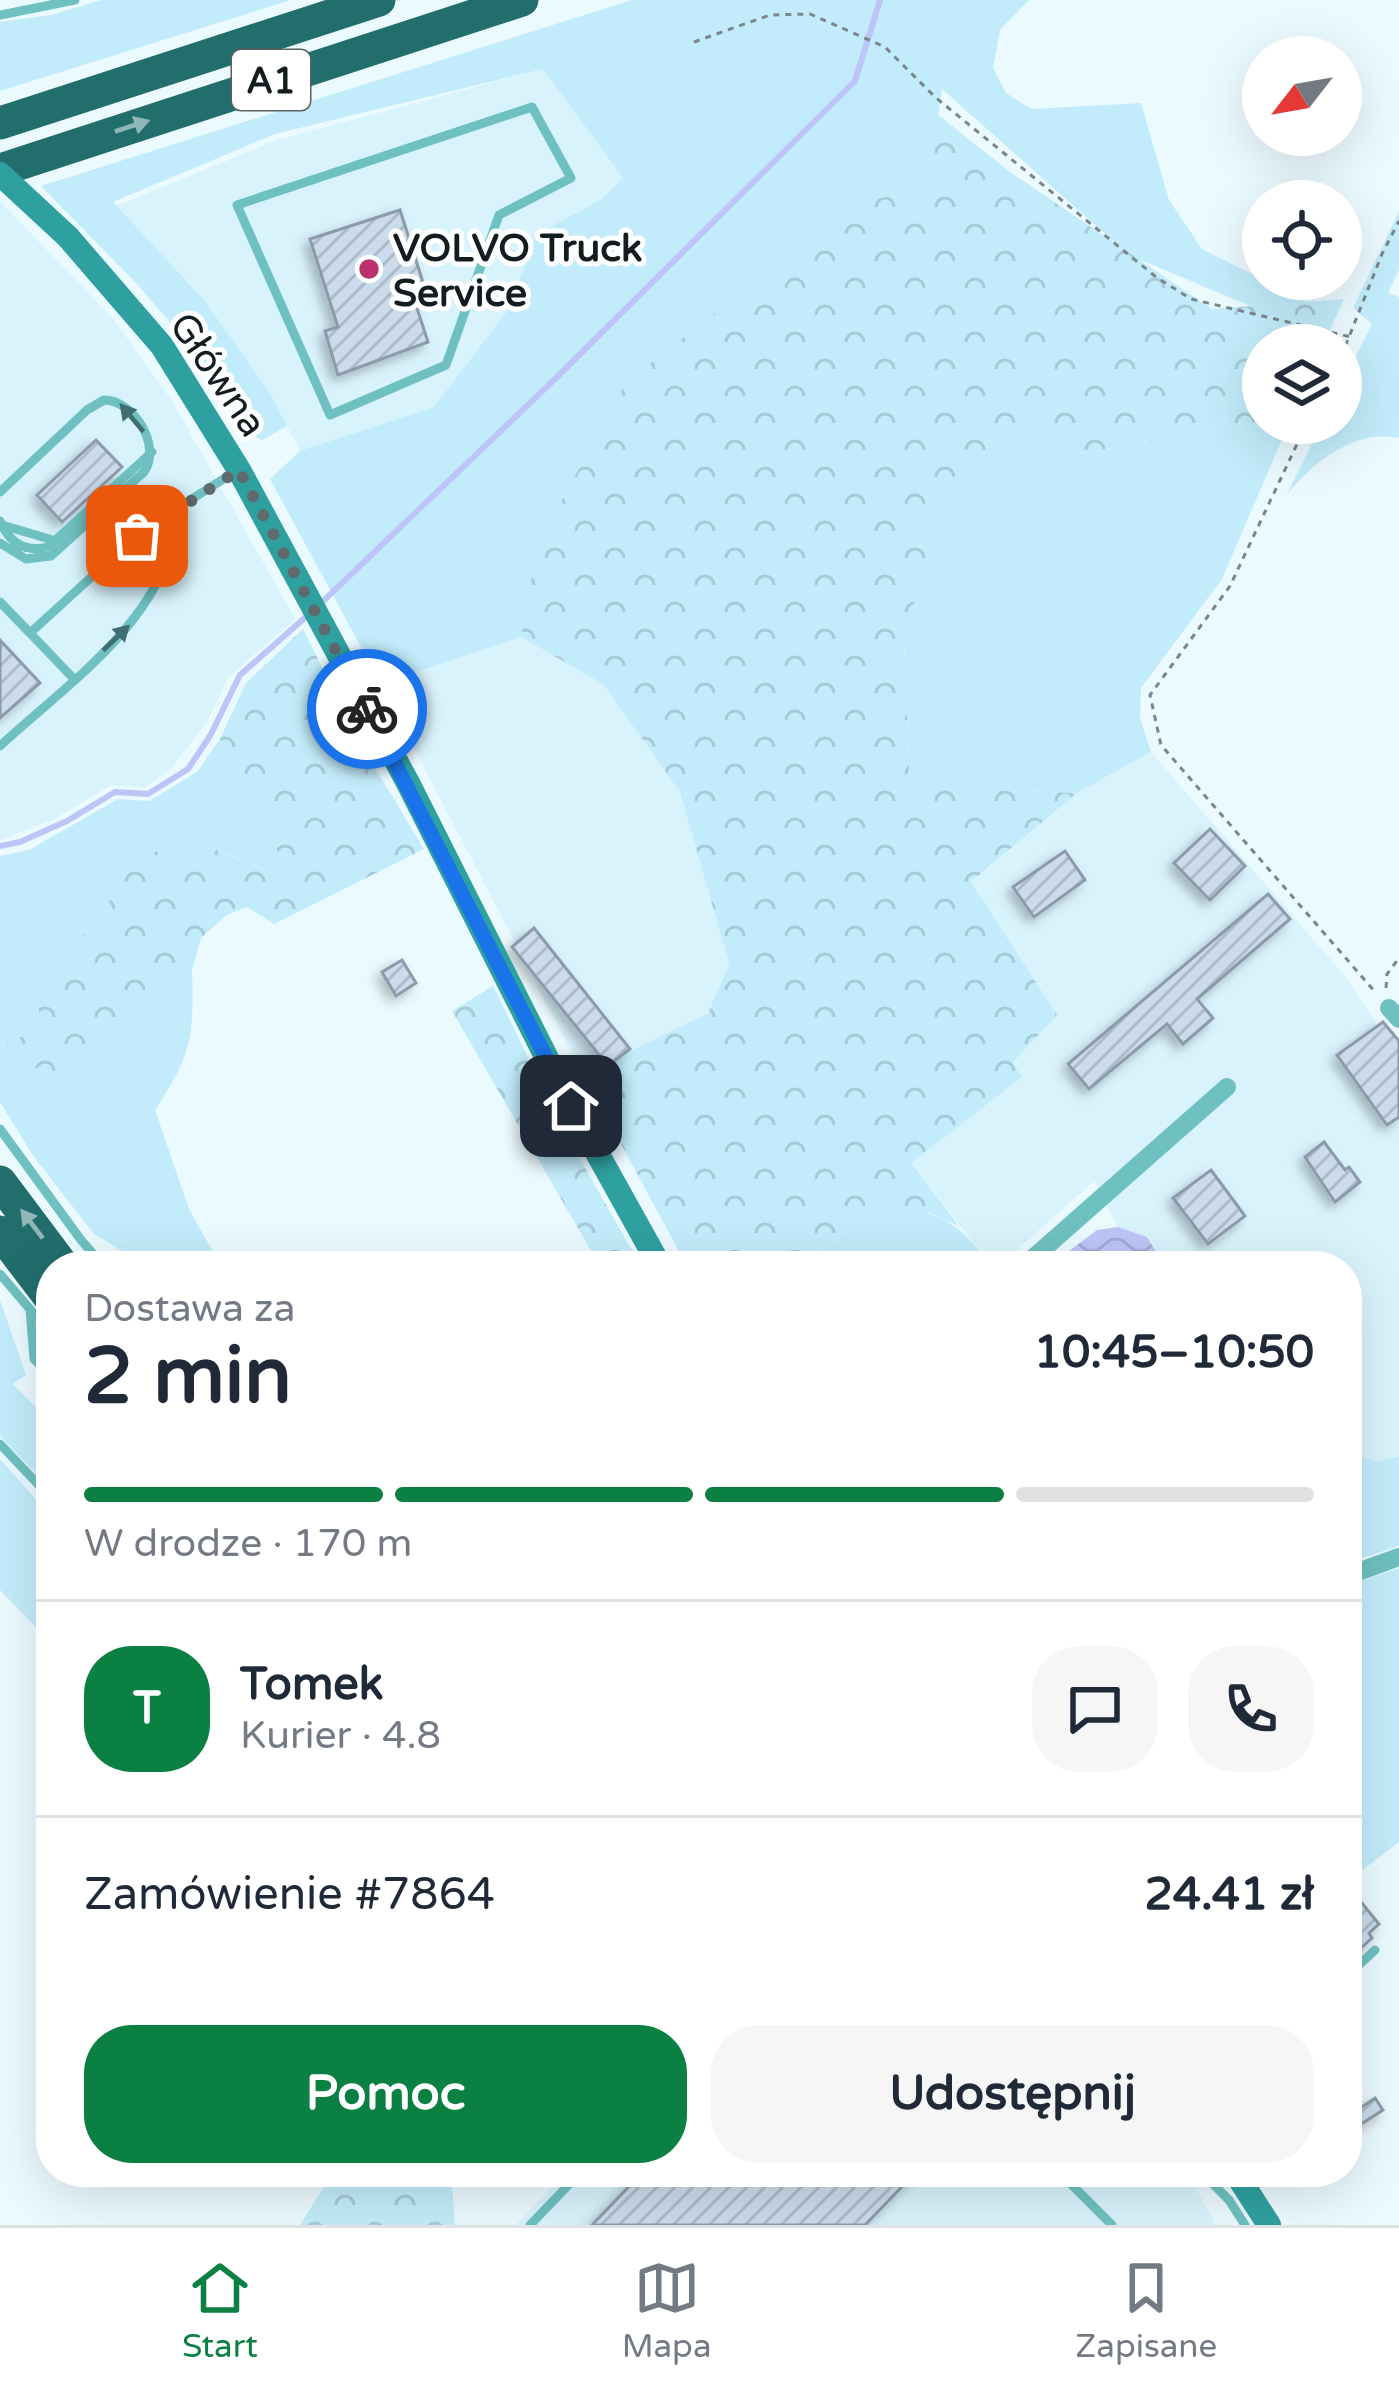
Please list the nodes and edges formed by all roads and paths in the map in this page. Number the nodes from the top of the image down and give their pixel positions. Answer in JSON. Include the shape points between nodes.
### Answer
{"nodes":[{"id":1,"x":75,"y":0,"type":"edge"},
{"id":2,"x":379,"y":0,"type":"edge"},
{"id":3,"x":522,"y":0,"type":"edge"},
{"id":4,"x":0,"y":15,"type":"edge"},
{"id":5,"x":694,"y":42,"type":"dead end"},
{"id":6,"x":0,"y":123,"type":"edge"},
{"id":7,"x":5,"y":171,"type":"edge"},
{"id":8,"x":1399,"y":221,"type":"edge"},
{"id":9,"x":1298,"y":324,"type":"edge"},
{"id":10,"x":1356,"y":324,"type":"edge"},
{"id":11,"x":330,"y":415,"type":"joint"},
{"id":12,"x":1297,"y":444,"type":"edge"},
{"id":13,"x":152,"y":452,"type":"junction"},
{"id":14,"x":239,"y":470,"type":"junction"},
{"id":15,"x":0,"y":492,"type":"edge"},
{"id":16,"x":110,"y":505,"type":"junction"},
{"id":17,"x":178,"y":510,"type":"junction"},
{"id":18,"x":1,"y":523,"type":"edge"},
{"id":19,"x":137,"y":536,"type":"junction"},
{"id":20,"x":0,"y":544,"type":"edge"},
{"id":21,"x":0,"y":602,"type":"edge"},
{"id":22,"x":30,"y":633,"type":"junction"},
{"id":23,"x":73,"y":678,"type":"junction"},
{"id":24,"x":0,"y":746,"type":"edge"},
{"id":25,"x":1399,"y":958,"type":"edge"},
{"id":26,"x":1394,"y":1013,"type":"edge"},
{"id":27,"x":1227,"y":1087,"type":"dead end"},
{"id":28,"x":0,"y":1129,"type":"edge"},
{"id":29,"x":0,"y":1182,"type":"edge"},
{"id":30,"x":0,"y":1232,"type":"edge"},
{"id":31,"x":52,"y":1251,"type":"edge"},
{"id":32,"x":91,"y":1251,"type":"edge"},
{"id":33,"x":652,"y":1251,"type":"edge"},
{"id":34,"x":1041,"y":1251,"type":"edge"},
{"id":35,"x":0,"y":1274,"type":"edge"},
{"id":36,"x":36,"y":1295,"type":"edge"},
{"id":37,"x":36,"y":1300,"type":"edge"},
{"id":38,"x":0,"y":1444,"type":"edge"},
{"id":39,"x":36,"y":1482,"type":"edge"},
{"id":40,"x":1399,"y":1557,"type":"edge"},
{"id":41,"x":1362,"y":1571,"type":"edge"},
{"id":42,"x":1375,"y":1950,"type":"dead end"},
{"id":43,"x":1362,"y":1962,"type":"edge"},
{"id":44,"x":567,"y":2187,"type":"edge"},
{"id":45,"x":1074,"y":2187,"type":"edge"},
{"id":46,"x":1216,"y":2187,"type":"edge"},
{"id":47,"x":1245,"y":2187,"type":"edge"},
{"id":48,"x":530,"y":2225,"type":"edge"},
{"id":49,"x":1112,"y":2225,"type":"edge"},
{"id":50,"x":1245,"y":2225,"type":"edge"},
{"id":51,"x":1269,"y":2225,"type":"edge"}],
"edges":[{"from":1,"to":4,"type":"lane"},
{"from":2,"to":6,"type":"highway","number":"A1"},
{"from":7,"to":3,"type":"highway","number":"A1","one_way":true},
{"from":5,"to":9,"type":"path","via":[[770,15],[809,14],[847,28],[885,47],[1156,277],[1191,298]]},
{"from":7,"to":14,"type":"main road","name":"Główna","bridge":true,"via":[[162,346]]},
{"from":8,"to":10,"type":"path"},
{"from":11,"to":11,"type":"lane","via":[[237,205],[532,107],[572,178],[499,215],[446,365]]},
{"from":12,"to":26,"type":"path","via":[[1231,586],[1150,695],[1161,745]]},
{"from":13,"to":15,"type":"lane","one_way":true,"via":[[125,407],[104,400]]},
{"from":13,"to":16,"type":"lane","via":[[148,467]]},
{"from":13,"to":18,"type":"lane","via":[[56,542],[26,548]]},
{"from":14,"to":17,"type":"lane"},
{"from":14,"to":33,"type":"main road","name":"Główna"},
{"from":16,"to":19,"type":"lane"},
{"from":16,"to":20,"type":"lane","via":[[45,559],[17,557]]},
{"from":17,"to":19,"type":"lane"},
{"from":23,"to":17,"type":"lane","one_way":true,"via":[[150,600]]},
{"from":19,"to":22,"type":"lane"},
{"from":21,"to":22,"type":"lane"},
{"from":22,"to":23,"type":"lane"},
{"from":23,"to":24,"type":"lane"},
{"from":25,"to":26,"type":"path","via":[[1387,974]]},
{"from":27,"to":34,"type":"street"},
{"from":28,"to":32,"type":"lane"},
{"from":31,"to":29,"type":"highway","one_way":true},
{"from":30,"to":36,"type":"highway"},
{"from":35,"to":37,"type":"lane"},
{"from":38,"to":39,"type":"lane"},
{"from":40,"to":41,"type":"street"},
{"from":42,"to":43,"type":"lane"},
{"from":44,"to":48,"type":"lane"},
{"from":45,"to":49,"type":"lane"},
{"from":46,"to":50,"type":"lane"},
{"from":47,"to":51,"type":"main road"}]}
